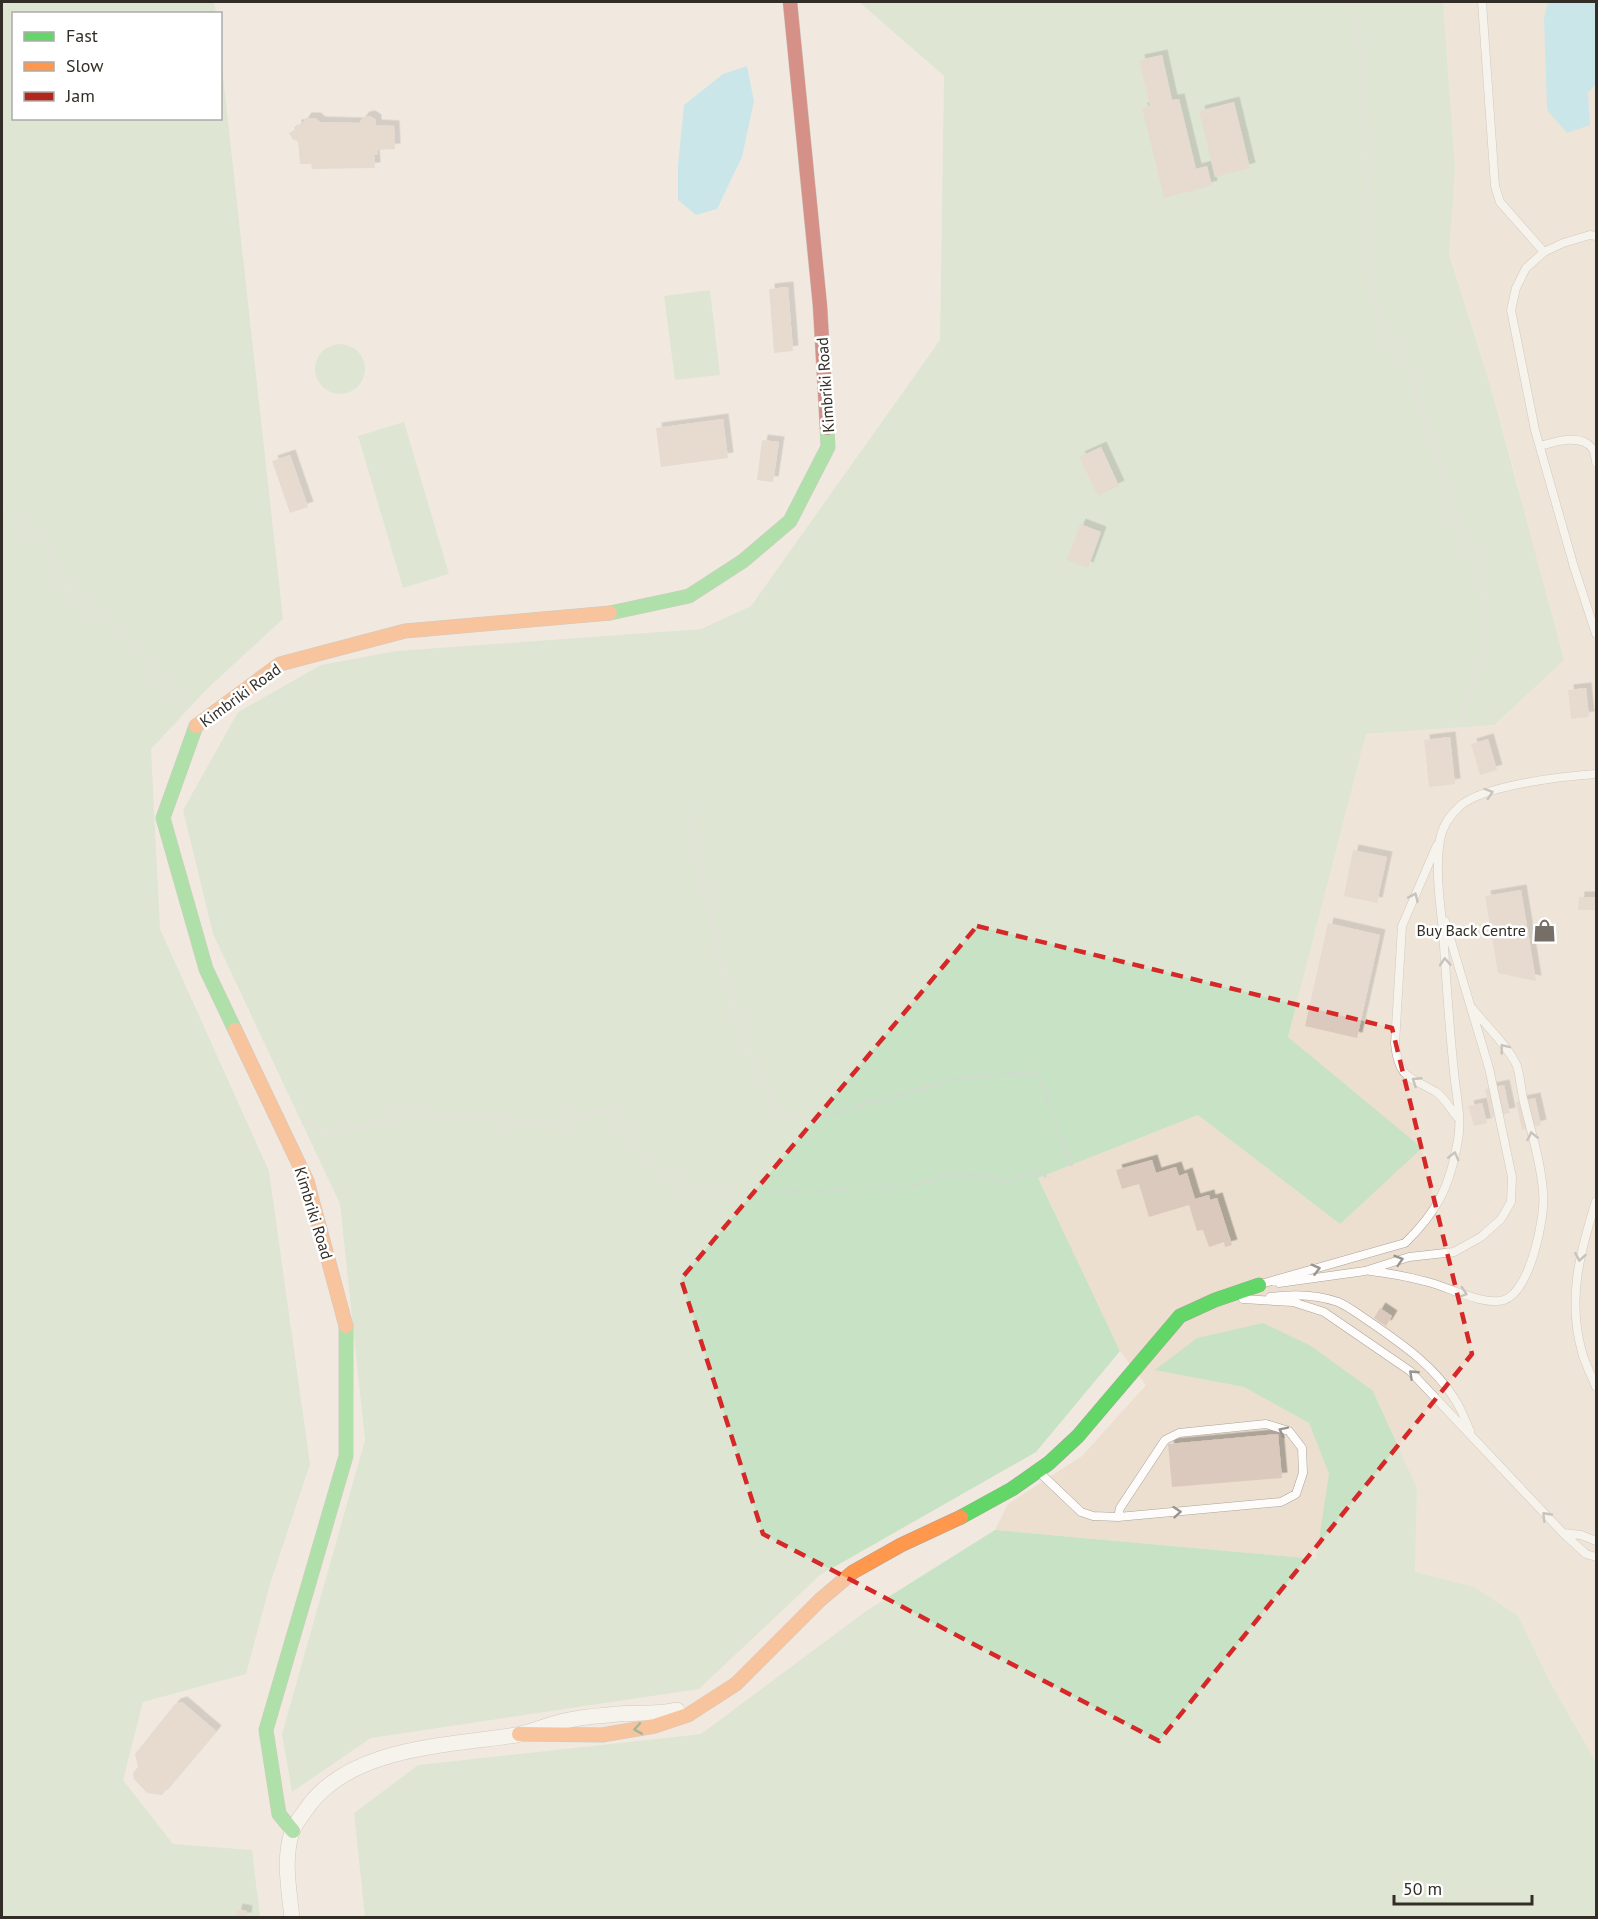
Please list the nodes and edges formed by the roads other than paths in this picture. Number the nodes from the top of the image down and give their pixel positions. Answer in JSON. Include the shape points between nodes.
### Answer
{"nodes":[{"id":1,"x":790,"y":2,"type":"edge"},
{"id":2,"x":1482,"y":2,"type":"edge"},
{"id":3,"x":1596,"y":236,"type":"edge"},
{"id":4,"x":1544,"y":252,"type":"junction"},
{"id":5,"x":1540,"y":446,"type":"junction"},
{"id":6,"x":1596,"y":462,"type":"edge"},
{"id":7,"x":1596,"y":634,"type":"edge"},
{"id":8,"x":1596,"y":774,"type":"edge"},
{"id":9,"x":1440,"y":839,"type":"junction"},
{"id":10,"x":1441,"y":905,"type":"junction"},
{"id":11,"x":1469,"y":1005,"type":"junction"},
{"id":12,"x":1459,"y":1119,"type":"junction"},
{"id":13,"x":1596,"y":1201,"type":"edge"},
{"id":14,"x":1365,"y":1271,"type":"junction"},
{"id":15,"x":1259,"y":1285,"type":"junction"},
{"id":16,"x":1247,"y":1299,"type":"junction"},
{"id":17,"x":1215,"y":1300,"type":"junction"},
{"id":18,"x":1596,"y":1387,"type":"edge"},
{"id":19,"x":1475,"y":1440,"type":"junction"},
{"id":20,"x":1038,"y":1471,"type":"junction"},
{"id":21,"x":1118,"y":1517,"type":"junction"},
{"id":22,"x":1563,"y":1533,"type":"junction"},
{"id":23,"x":1596,"y":1541,"type":"edge"},
{"id":24,"x":1596,"y":1557,"type":"edge"},
{"id":25,"x":712,"y":1701,"type":"joint"},
{"id":26,"x":293,"y":1831,"type":"junction"},
{"id":27,"x":292,"y":1917,"type":"edge"}],
"edges":[{"from":1,"to":26,"type":"street","name":"Kimbriki Road","via":[[820,306],[828,447],[790,521],[743,561],[689,596],[600,615],[405,631],[280,664],[197,725],[163,818],[206,969],[307,1181],[346,1327],[345,1456],[266,1730],[279,1814]]},
{"from":2,"to":4,"type":"lane","via":[[1495,186],[1500,202]]},
{"from":3,"to":4,"type":"lane","via":[[1563,243]]},
{"from":4,"to":5,"type":"lane","via":[[1526,268],[1511,310]]},
{"from":5,"to":6,"type":"lane","via":[[1583,441],[1593,448]]},
{"from":5,"to":7,"type":"lane"},
{"from":9,"to":8,"type":"lane","one_way":true,"via":[[1447,820],[1462,804],[1516,785]]},
{"from":9,"to":10,"type":"lane"},
{"from":12,"to":9,"type":"lane","one_way":true,"via":[[1438,1093],[1403,1073],[1395,1044],[1402,926]]},
{"from":10,"to":11,"type":"lane"},
{"from":12,"to":10,"type":"lane","one_way":true},
{"from":14,"to":11,"type":"lane","one_way":true,"via":[[1409,1257],[1454,1252],[1481,1237],[1501,1219],[1511,1202],[1505,1141]]},
{"from":14,"to":11,"type":"lane","one_way":true,"via":[[1393,1273],[1482,1299],[1505,1299],[1516,1291],[1528,1271],[1544,1211],[1517,1066]]},
{"from":15,"to":12,"type":"lane","one_way":true,"via":[[1405,1243],[1437,1206],[1447,1186]]},
{"from":13,"to":18,"type":"lane","one_way":true,"via":[[1580,1251],[1574,1303],[1582,1353]]},
{"from":14,"to":15,"type":"lane"},
{"from":15,"to":17,"type":"street"},
{"from":16,"to":17,"type":"lane"},
{"from":19,"to":16,"type":"lane","one_way":true,"via":[[1410,1371],[1324,1312],[1293,1302]]},
{"from":16,"to":19,"type":"lane","via":[[1311,1296],[1338,1303],[1365,1319],[1429,1366],[1454,1398]]},
{"from":17,"to":20,"type":"street","via":[[1180,1316],[1078,1436]]},
{"from":22,"to":19,"type":"lane","one_way":true},
{"from":20,"to":21,"type":"lane","via":[[1081,1512]]},
{"from":20,"to":25,"type":"street","via":[[968,1514],[853,1572],[736,1684]]},
{"from":21,"to":21,"type":"lane","one_way":true,"via":[[1281,1502],[1296,1494],[1303,1473],[1302,1448],[1288,1431],[1266,1424],[1179,1433],[1165,1440]]},
{"from":22,"to":23,"type":"lane"},
{"from":22,"to":24,"type":"lane","via":[[1586,1554]]},
{"from":25,"to":26,"type":"street","via":[[664,1713],[627,1712],[562,1721],[519,1734],[384,1758],[330,1784],[312,1800]]},
{"from":26,"to":27,"type":"street","via":[[287,1857]]}]}
